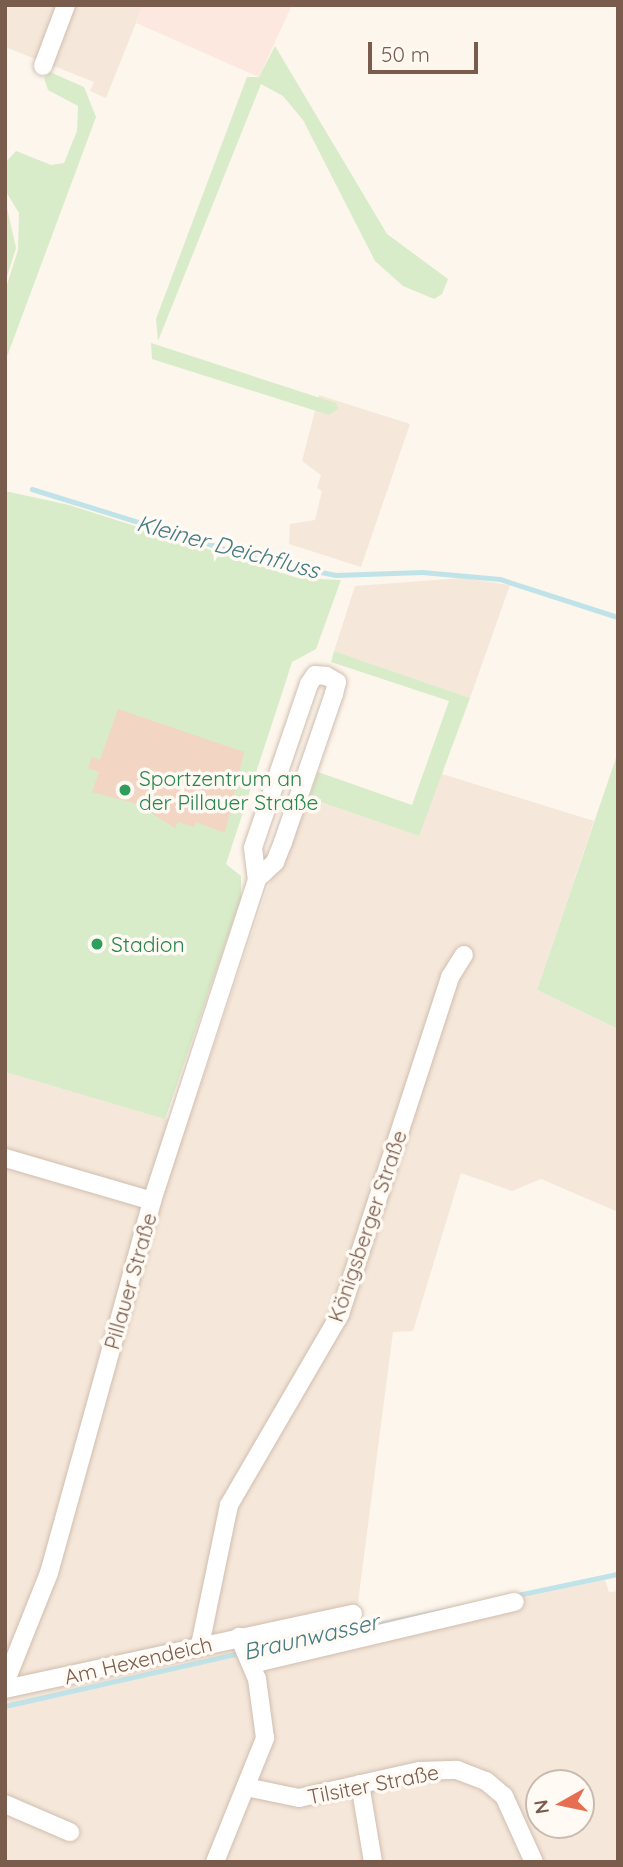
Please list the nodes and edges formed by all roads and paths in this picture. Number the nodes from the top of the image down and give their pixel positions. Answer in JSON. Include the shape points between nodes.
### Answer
{"nodes":[{"id":1,"x":66,"y":5,"type":"edge"},
{"id":2,"x":43,"y":66,"type":"dead end"},
{"id":3,"x":257,"y":879,"type":"junction"},
{"id":4,"x":464,"y":955,"type":"dead end"},
{"id":5,"x":5,"y":1158,"type":"edge"},
{"id":6,"x":152,"y":1200,"type":"junction"},
{"id":7,"x":515,"y":1602,"type":"dead end"},
{"id":8,"x":353,"y":1614,"type":"dead end"},
{"id":9,"x":242,"y":1641,"type":"junction"},
{"id":10,"x":200,"y":1645,"type":"junction"},
{"id":11,"x":252,"y":1664,"type":"junction"},
{"id":12,"x":5,"y":1683,"type":"edge"},
{"id":13,"x":5,"y":1689,"type":"edge"},
{"id":14,"x":360,"y":1784,"type":"junction"},
{"id":15,"x":246,"y":1787,"type":"junction"},
{"id":16,"x":5,"y":1804,"type":"edge"},
{"id":17,"x":70,"y":1832,"type":"dead end"},
{"id":18,"x":215,"y":1862,"type":"edge"},
{"id":19,"x":373,"y":1862,"type":"edge"},
{"id":20,"x":534,"y":1862,"type":"edge"}],
"edges":[{"from":1,"to":2,"type":"street"},
{"from":3,"to":3,"type":"street","name":"Pillauer Straße","via":[[275,862],[334,694],[337,682],[326,676],[315,675],[309,684],[253,848]]},
{"from":3,"to":6,"type":"street","name":"Pillauer Straße"},
{"from":4,"to":10,"type":"street","name":"Königsberger Straße","via":[[450,977],[340,1314],[229,1505]]},
{"from":5,"to":6,"type":"street"},
{"from":6,"to":12,"type":"street","name":"Pillauer Straße","via":[[49,1573]]},
{"from":7,"to":11,"type":"street"},
{"from":8,"to":9,"type":"street","name":"Am Hexendeich"},
{"from":9,"to":10,"type":"street","name":"Am Hexendeich"},
{"from":9,"to":11,"type":"street"},
{"from":10,"to":13,"type":"street","name":"Am Hexendeich"},
{"from":11,"to":15,"type":"street","via":[[265,1738]]},
{"from":14,"to":15,"type":"street","name":"Tilsiter Straße","via":[[299,1798]]},
{"from":14,"to":19,"type":"street"},
{"from":14,"to":20,"type":"street","name":"Tilsiter Straße","via":[[438,1769],[475,1776],[513,1807]]},
{"from":15,"to":18,"type":"street"},
{"from":16,"to":17,"type":"street"}]}
